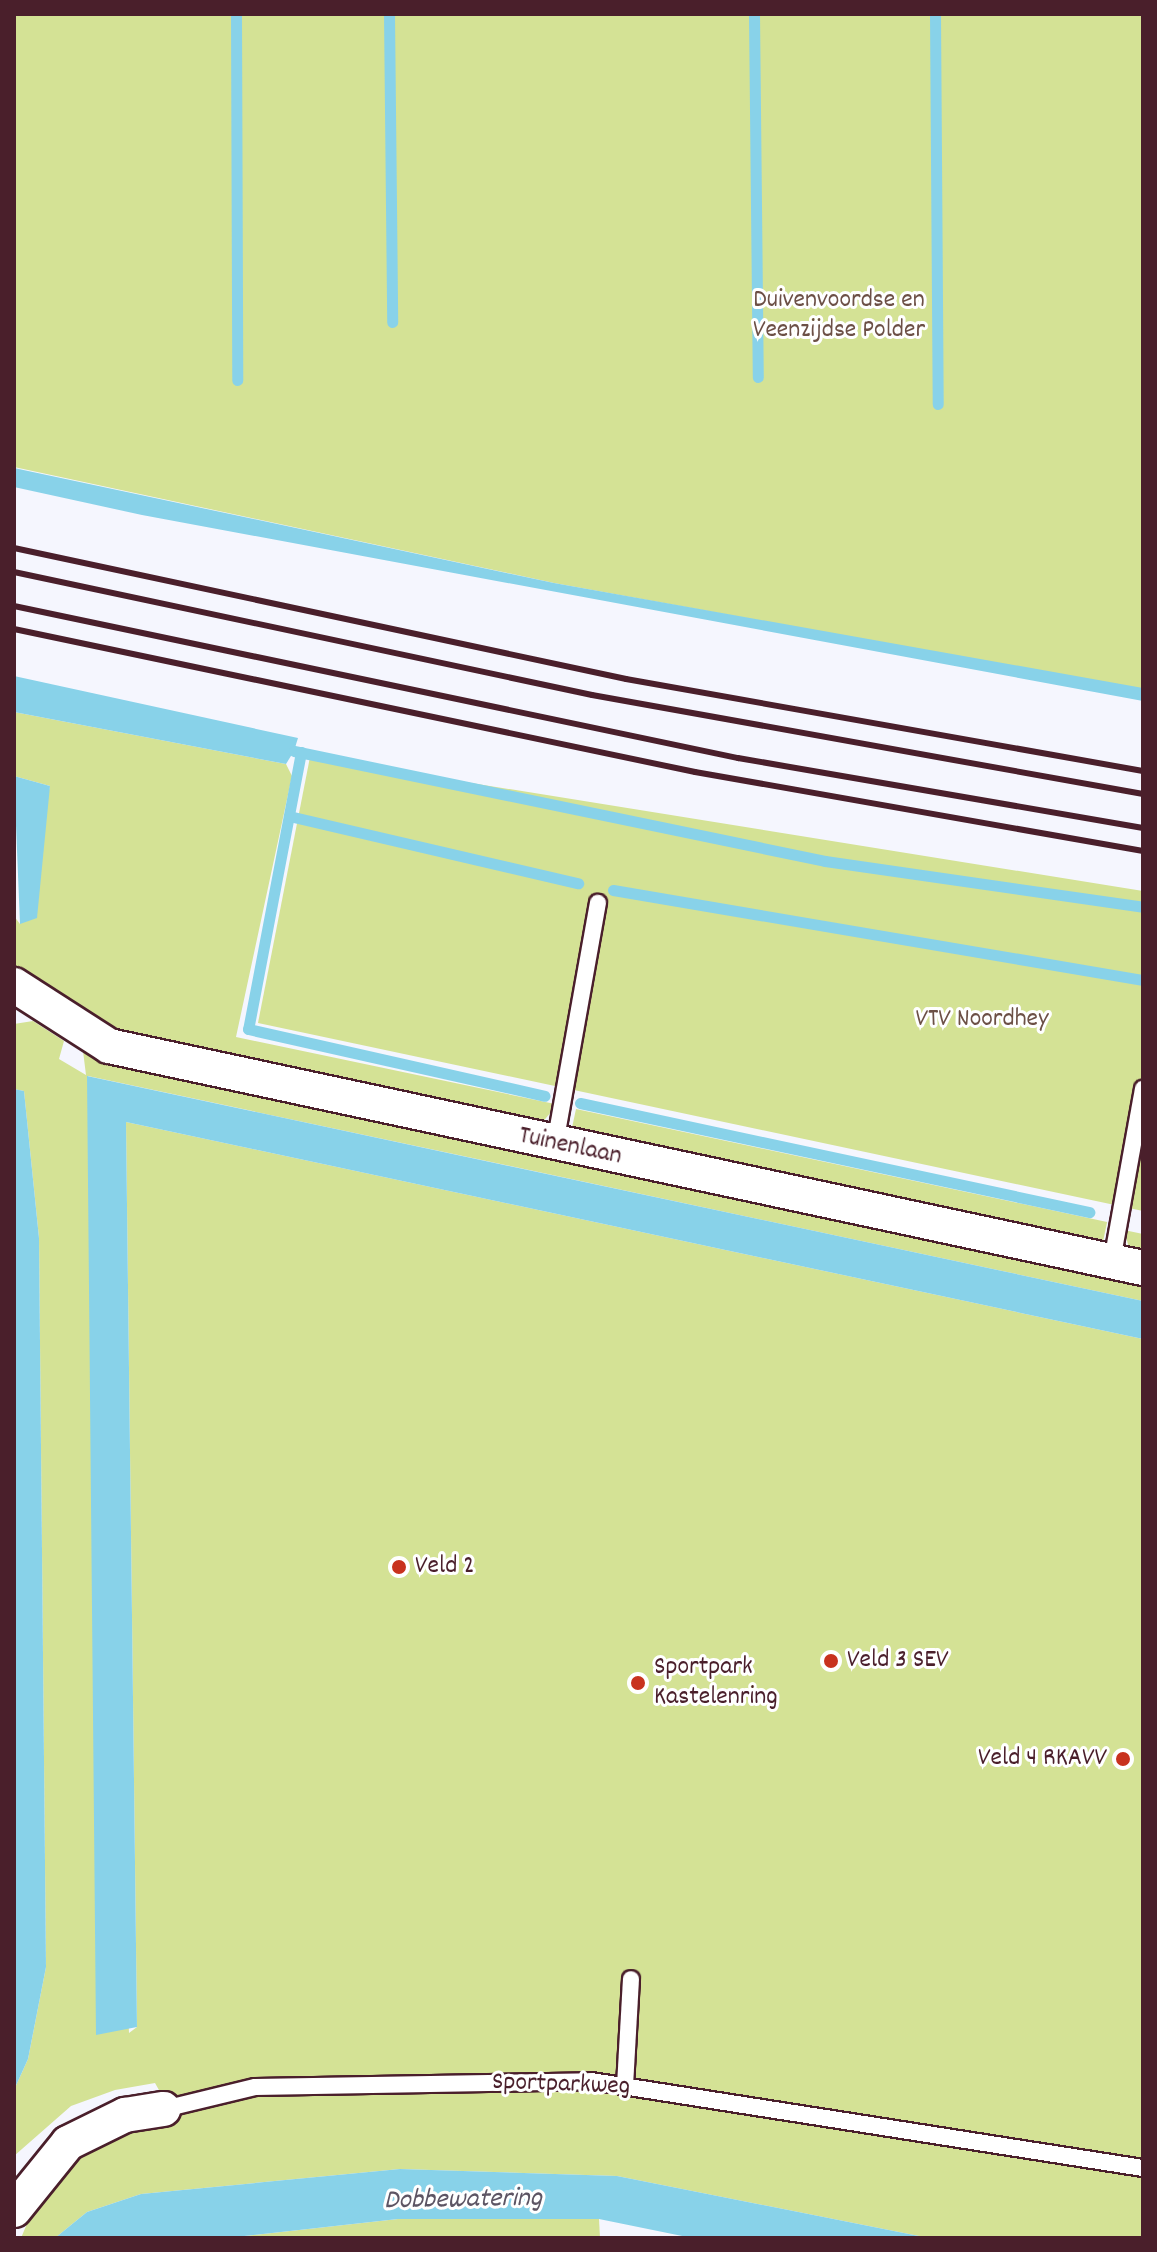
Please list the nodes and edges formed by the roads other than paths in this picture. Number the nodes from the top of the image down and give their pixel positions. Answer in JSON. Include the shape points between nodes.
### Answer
{"nodes":[{"id":1,"x":598,"y":903,"type":"dead end"},
{"id":2,"x":14,"y":985,"type":"edge"},
{"id":3,"x":1143,"y":1089,"type":"edge"},
{"id":4,"x":555,"y":1144,"type":"junction"},
{"id":5,"x":1128,"y":1264,"type":"edge"},
{"id":6,"x":631,"y":1979,"type":"dead end"},
{"id":7,"x":625,"y":2086,"type":"junction"},
{"id":8,"x":164,"y":2109,"type":"joint"},
{"id":9,"x":1143,"y":2168,"type":"edge"},
{"id":10,"x":14,"y":2210,"type":"edge"}],
"edges":[{"from":1,"to":4,"type":"lane"},
{"from":2,"to":4,"type":"street","name":"Tuinenlaan","via":[[109,1046]]},
{"from":3,"to":5,"type":"lane"},
{"from":4,"to":5,"type":"street","name":"Tuinenlaan"},
{"from":6,"to":7,"type":"lane"},
{"from":7,"to":8,"type":"lane","name":"Sportparkweg","via":[[532,2080],[255,2087]]},
{"from":7,"to":9,"type":"lane","name":"Sportparkweg"},
{"from":8,"to":10,"type":"street","name":"Sportparkweg","via":[[125,2115],[68,2143],[35,2175]]}]}
